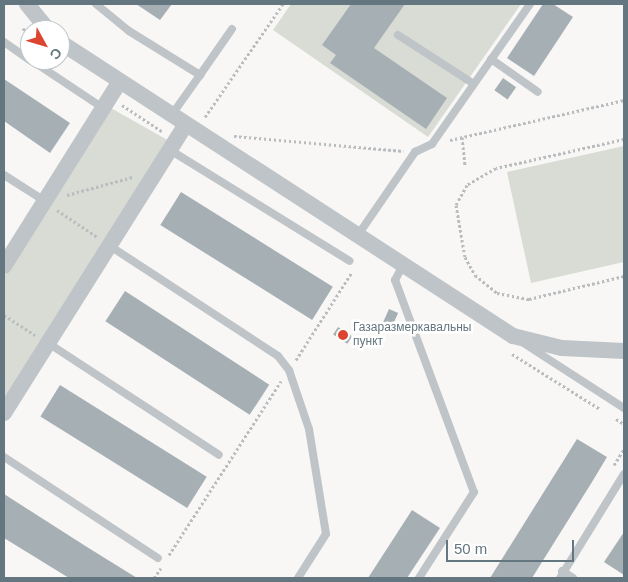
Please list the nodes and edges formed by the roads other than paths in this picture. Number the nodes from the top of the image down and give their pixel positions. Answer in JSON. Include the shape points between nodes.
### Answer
{"nodes":[{"id":1,"x":27,"y":4,"type":"edge"},
{"id":2,"x":96,"y":4,"type":"edge"},
{"id":3,"x":530,"y":4,"type":"edge"},
{"id":4,"x":40,"y":20,"type":"edge"},
{"id":5,"x":232,"y":29,"type":"dead end"},
{"id":6,"x":398,"y":35,"type":"dead end"},
{"id":7,"x":4,"y":42,"type":"edge"},
{"id":8,"x":70,"y":49,"type":"edge"},
{"id":9,"x":20,"y":53,"type":"edge"},
{"id":10,"x":491,"y":59,"type":"junction"},
{"id":11,"x":45,"y":70,"type":"edge"},
{"id":12,"x":200,"y":74,"type":"junction"},
{"id":13,"x":119,"y":83,"type":"junction"},
{"id":14,"x":474,"y":84,"type":"junction"},
{"id":15,"x":538,"y":92,"type":"dead end"},
{"id":16,"x":102,"y":108,"type":"junction"},
{"id":17,"x":170,"y":117,"type":"junction"},
{"id":18,"x":190,"y":129,"type":"junction"},
{"id":19,"x":170,"y":150,"type":"junction"},
{"id":20,"x":4,"y":175,"type":"edge"},
{"id":21,"x":44,"y":202,"type":"junction"},
{"id":22,"x":358,"y":235,"type":"junction"},
{"id":23,"x":110,"y":246,"type":"junction"},
{"id":24,"x":353,"y":263,"type":"road end"},
{"id":25,"x":402,"y":265,"type":"junction"},
{"id":26,"x":4,"y":266,"type":"edge"},
{"id":27,"x":513,"y":336,"type":"junction"},
{"id":28,"x":48,"y":344,"type":"junction"},
{"id":29,"x":624,"y":351,"type":"edge"},
{"id":30,"x":624,"y":408,"type":"edge"},
{"id":31,"x":4,"y":413,"type":"edge"},
{"id":32,"x":219,"y":456,"type":"dead end"},
{"id":33,"x":4,"y":457,"type":"edge"},
{"id":34,"x":624,"y":474,"type":"edge"},
{"id":35,"x":158,"y":558,"type":"dead end"},
{"id":36,"x":561,"y":575,"type":"edge"},
{"id":37,"x":298,"y":578,"type":"edge"},
{"id":38,"x":419,"y":578,"type":"edge"},
{"id":39,"x":573,"y":578,"type":"edge"}],
"edges":[{"from":1,"to":4,"type":"street"},
{"from":2,"to":12,"type":"lane","via":[[129,31]]},
{"from":3,"to":10,"type":"lane"},
{"from":5,"to":12,"type":"lane"},
{"from":6,"to":14,"type":"lane"},
{"from":7,"to":9,"type":"lane"},
{"from":8,"to":13,"type":"street"},
{"from":10,"to":14,"type":"lane"},
{"from":10,"to":15,"type":"lane"},
{"from":11,"to":16,"type":"lane"},
{"from":12,"to":17,"type":"lane"},
{"from":13,"to":16,"type":"street"},
{"from":13,"to":17,"type":"street"},
{"from":14,"to":22,"type":"lane","via":[[432,144],[415,152]]},
{"from":16,"to":21,"type":"street"},
{"from":17,"to":18,"type":"street"},
{"from":18,"to":19,"type":"street"},
{"from":18,"to":22,"type":"street"},
{"from":19,"to":23,"type":"street"},
{"from":19,"to":24,"type":"lane"},
{"from":20,"to":21,"type":"lane"},
{"from":21,"to":26,"type":"street"},
{"from":22,"to":25,"type":"street"},
{"from":23,"to":28,"type":"street"},
{"from":23,"to":37,"type":"lane","via":[[278,356],[289,370],[309,429],[326,534]]},
{"from":25,"to":27,"type":"street"},
{"from":25,"to":38,"type":"lane","via":[[395,280],[474,492]]},
{"from":27,"to":29,"type":"street","via":[[562,348]]},
{"from":27,"to":30,"type":"lane"},
{"from":28,"to":31,"type":"street"},
{"from":28,"to":32,"type":"lane"},
{"from":33,"to":35,"type":"lane"},
{"from":34,"to":36,"type":"lane"},
{"from":36,"to":39,"type":"lane"}]}
